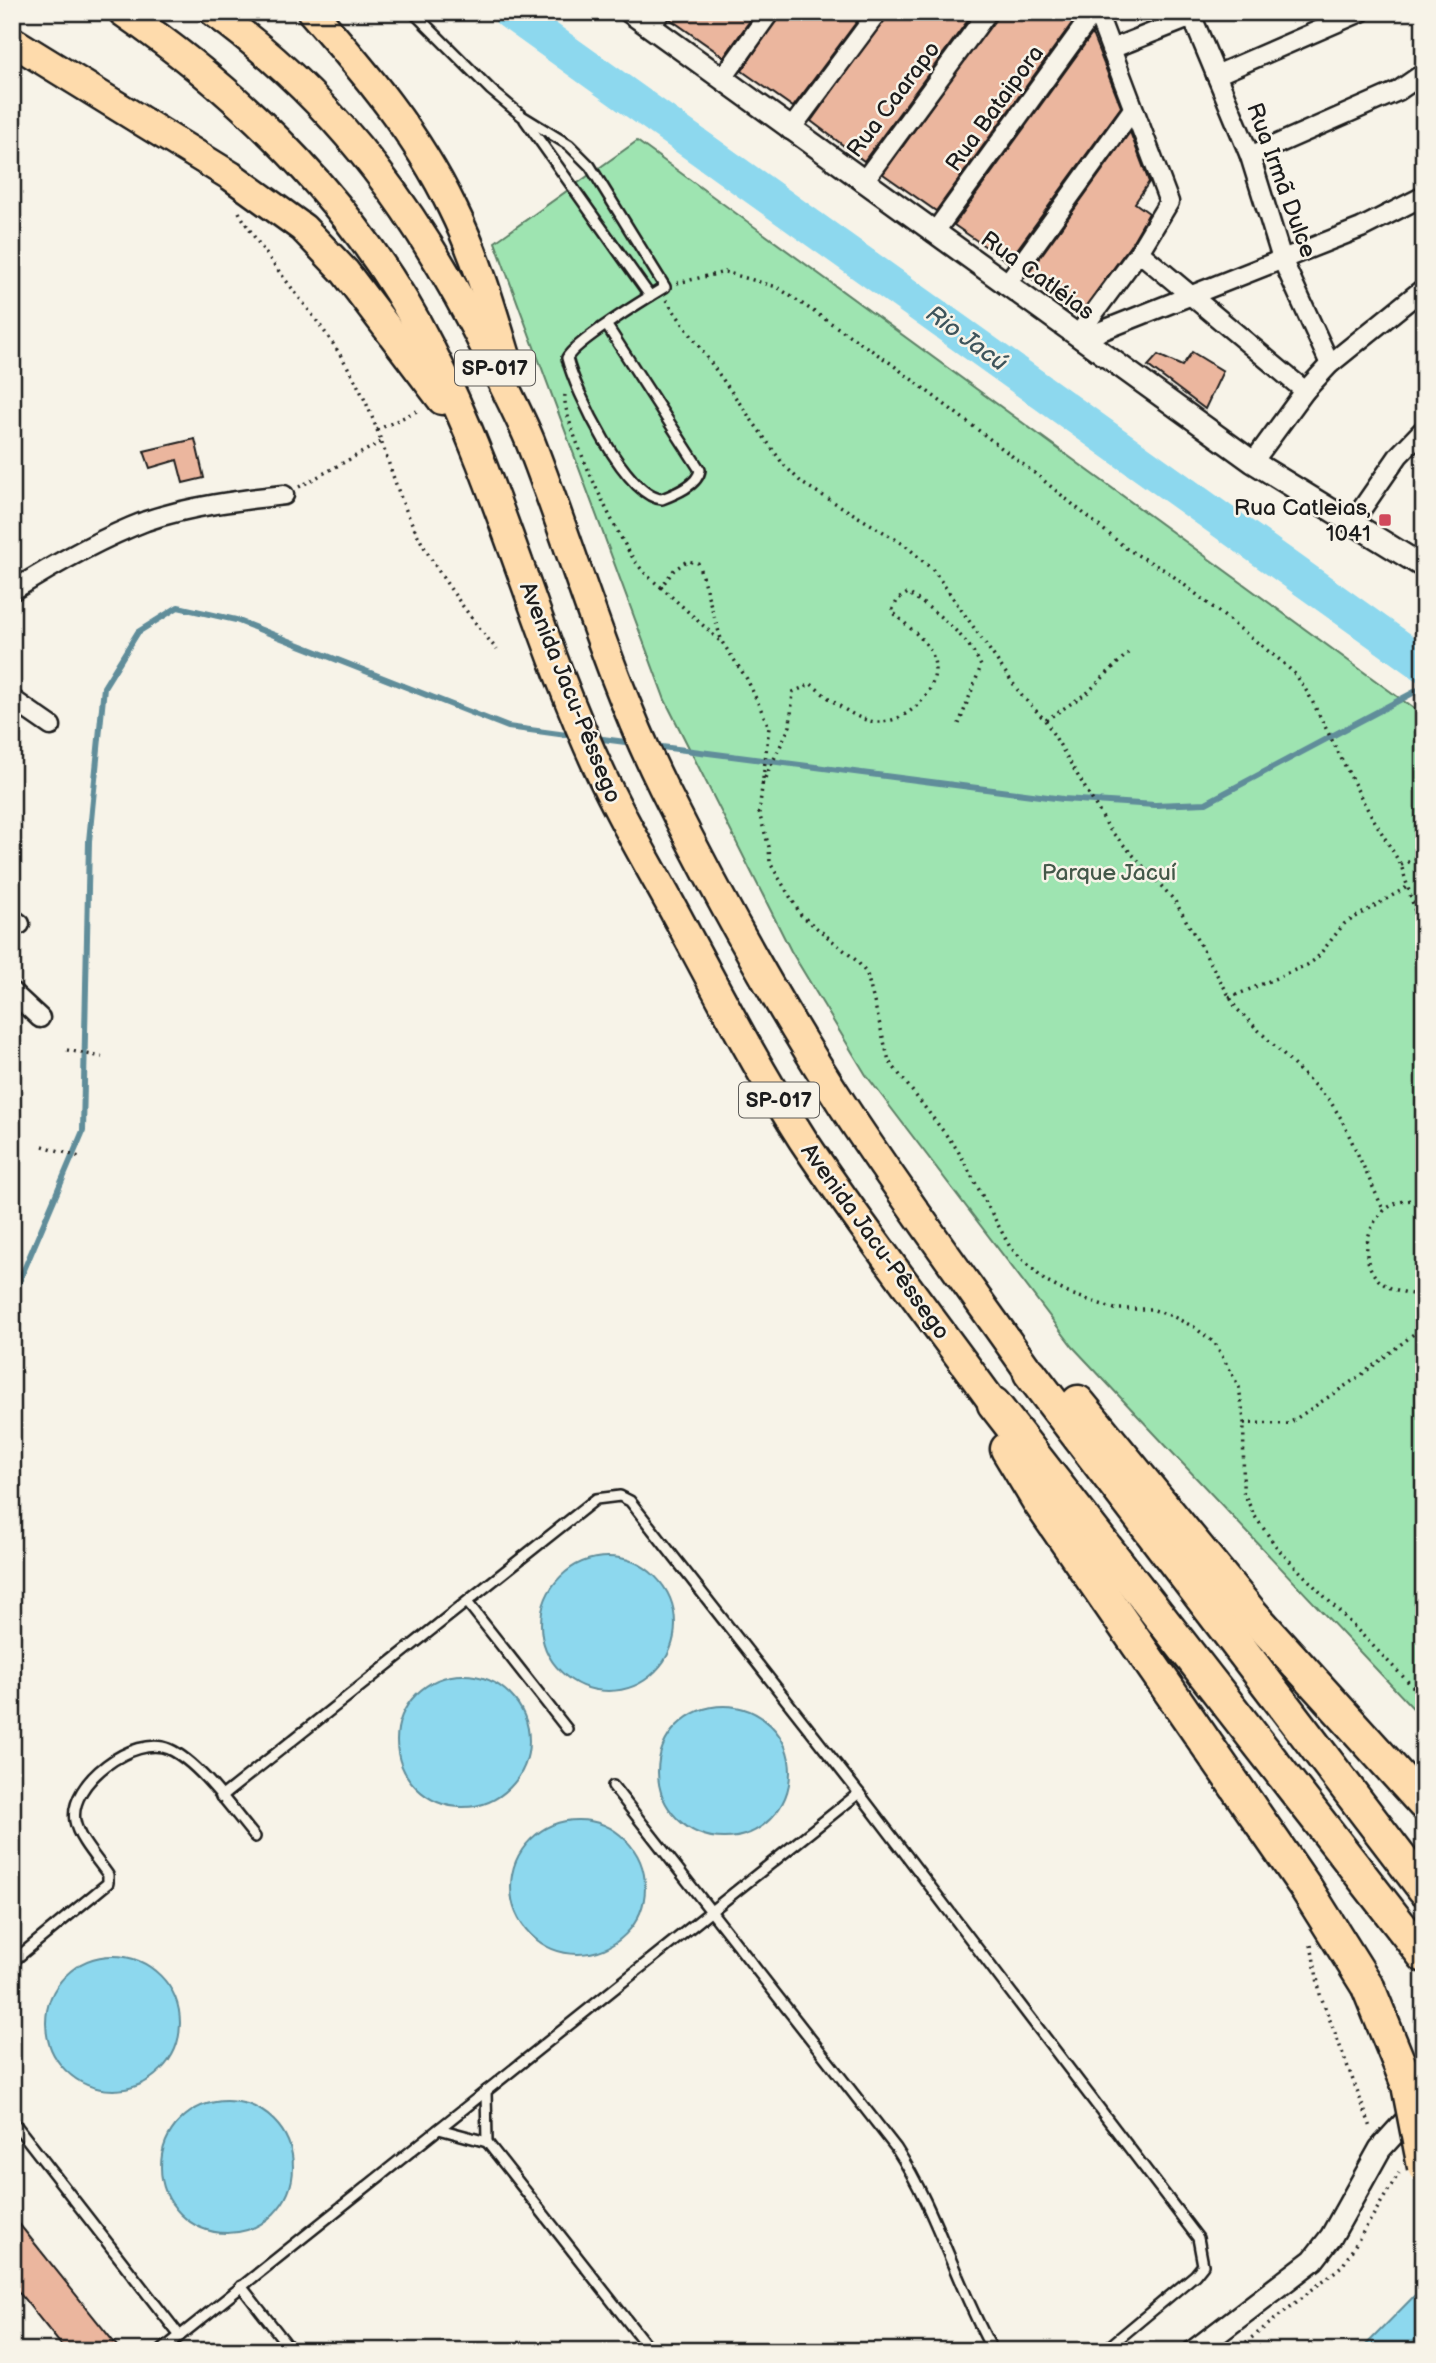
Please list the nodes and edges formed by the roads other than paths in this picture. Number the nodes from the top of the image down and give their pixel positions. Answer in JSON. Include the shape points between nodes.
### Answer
{"nodes":[{"id":1,"x":123,"y":12,"type":"edge"},
{"id":2,"x":214,"y":12,"type":"edge"},
{"id":3,"x":312,"y":12,"type":"edge"},
{"id":4,"x":413,"y":12,"type":"edge"},
{"id":5,"x":630,"y":12,"type":"edge"},
{"id":6,"x":770,"y":12,"type":"edge"},
{"id":7,"x":878,"y":12,"type":"edge"},
{"id":8,"x":988,"y":12,"type":"edge"},
{"id":9,"x":1095,"y":12,"type":"edge"},
{"id":10,"x":1362,"y":12,"type":"edge"},
{"id":11,"x":1191,"y":15,"type":"edge"},
{"id":12,"x":656,"y":19,"type":"edge"},
{"id":13,"x":12,"y":41,"type":"edge"},
{"id":14,"x":1111,"y":49,"type":"junction"},
{"id":15,"x":12,"y":61,"type":"edge"},
{"id":16,"x":50,"y":67,"type":"junction"},
{"id":17,"x":1424,"y":73,"type":"edge"},
{"id":18,"x":1216,"y":75,"type":"junction"},
{"id":19,"x":723,"y":78,"type":"junction"},
{"id":20,"x":1133,"y":109,"type":"junction"},
{"id":21,"x":522,"y":116,"type":"junction"},
{"id":22,"x":790,"y":130,"type":"junction"},
{"id":23,"x":1250,"y":156,"type":"junction"},
{"id":24,"x":863,"y":182,"type":"junction"},
{"id":25,"x":1424,"y":196,"type":"edge"},
{"id":26,"x":934,"y":233,"type":"junction"},
{"id":27,"x":1139,"y":252,"type":"junction"},
{"id":28,"x":1282,"y":259,"type":"junction"},
{"id":29,"x":1006,"y":285,"type":"junction"},
{"id":30,"x":1424,"y":288,"type":"edge"},
{"id":31,"x":658,"y":291,"type":"junction"},
{"id":32,"x":1189,"y":295,"type":"junction"},
{"id":33,"x":607,"y":326,"type":"junction"},
{"id":34,"x":1079,"y":337,"type":"junction"},
{"id":35,"x":1330,"y":364,"type":"junction"},
{"id":36,"x":1305,"y":391,"type":"junction"},
{"id":37,"x":1424,"y":429,"type":"edge"},
{"id":38,"x":528,"y":437,"type":"junction"},
{"id":39,"x":471,"y":439,"type":"junction"},
{"id":40,"x":1253,"y":463,"type":"junction"},
{"id":41,"x":284,"y":495,"type":"road end"},
{"id":42,"x":1352,"y":523,"type":"junction"},
{"id":43,"x":1424,"y":567,"type":"edge"},
{"id":44,"x":12,"y":591,"type":"edge"},
{"id":45,"x":12,"y":699,"type":"edge"},
{"id":46,"x":51,"y":726,"type":"dead end"},
{"id":47,"x":12,"y":992,"type":"edge"},
{"id":48,"x":40,"y":1018,"type":"dead end"},
{"id":49,"x":1030,"y":1373,"type":"junction"},
{"id":50,"x":993,"y":1404,"type":"junction"},
{"id":51,"x":467,"y":1602,"type":"junction"},
{"id":52,"x":567,"y":1729,"type":"dead end"},
{"id":53,"x":613,"y":1786,"type":"dead end"},
{"id":54,"x":859,"y":1793,"type":"junction"},
{"id":55,"x":222,"y":1797,"type":"junction"},
{"id":56,"x":1424,"y":1804,"type":"edge"},
{"id":57,"x":255,"y":1837,"type":"dead end"},
{"id":58,"x":1424,"y":1889,"type":"edge"},
{"id":59,"x":713,"y":1910,"type":"junction"},
{"id":60,"x":1423,"y":1955,"type":"edge"},
{"id":61,"x":12,"y":1962,"type":"edge"},
{"id":62,"x":486,"y":2091,"type":"junction"},
{"id":63,"x":1424,"y":2101,"type":"edge"},
{"id":64,"x":12,"y":2120,"type":"edge"},
{"id":65,"x":439,"y":2129,"type":"junction"},
{"id":66,"x":487,"y":2142,"type":"junction"},
{"id":67,"x":1424,"y":2167,"type":"edge"},
{"id":68,"x":241,"y":2286,"type":"junction"},
{"id":69,"x":180,"y":2336,"type":"junction"},
{"id":70,"x":161,"y":2351,"type":"edge"},
{"id":71,"x":292,"y":2351,"type":"edge"},
{"id":72,"x":651,"y":2351,"type":"edge"},
{"id":73,"x":993,"y":2351,"type":"edge"},
{"id":74,"x":1104,"y":2351,"type":"edge"},
{"id":75,"x":1194,"y":2351,"type":"edge"}],
"edges":[{"from":1,"to":39,"type":"highway","name":"Avenida Jacu-Pêssego","number":"SP-017","via":[[214,78],[325,190],[397,291],[430,348]]},
{"from":2,"to":38,"type":"highway","name":"Avenida Jacu-Pêssego","number":"SP-017","via":[[296,78],[361,150],[416,224],[471,318]]},
{"from":3,"to":38,"type":"highway","via":[[406,128],[452,206],[481,273]]},
{"from":4,"to":21,"type":"lane","via":[[463,65]]},
{"from":5,"to":12,"type":"street","name":"Rua Catléias"},
{"from":6,"to":19,"type":"street"},
{"from":7,"to":22,"type":"street"},
{"from":8,"to":24,"type":"street","name":"Rua Caarapo"},
{"from":9,"to":14,"type":"street"},
{"from":9,"to":26,"type":"street","name":"Rua Bataipora"},
{"from":10,"to":18,"type":"street"},
{"from":11,"to":14,"type":"street"},
{"from":11,"to":18,"type":"street","name":"Rua Irmã Dulce"},
{"from":12,"to":19,"type":"street","name":"Rua Catléias"},
{"from":13,"to":16,"type":"highway"},
{"from":14,"to":20,"type":"street"},
{"from":15,"to":16,"type":"highway"},
{"from":16,"to":39,"type":"highway","via":[[231,176],[303,228],[325,248]]},
{"from":17,"to":23,"type":"street","via":[[1398,91]]},
{"from":18,"to":23,"type":"street","name":"Rua Irmã Dulce"},
{"from":19,"to":22,"type":"street","name":"Rua Catléias"},
{"from":20,"to":27,"type":"street","via":[[1169,202]]},
{"from":20,"to":29,"type":"street"},
{"from":21,"to":31,"type":"lane"},
{"from":21,"to":31,"type":"lane","via":[[569,145],[590,166]]},
{"from":22,"to":24,"type":"street","name":"Rua Catléias"},
{"from":23,"to":28,"type":"street","name":"Rua Irmã Dulce"},
{"from":24,"to":26,"type":"street","name":"Rua Catléias"},
{"from":25,"to":28,"type":"street","via":[[1389,216]]},
{"from":26,"to":29,"type":"street","name":"Rua Catléias"},
{"from":27,"to":32,"type":"street"},
{"from":27,"to":34,"type":"street"},
{"from":28,"to":32,"type":"street"},
{"from":28,"to":35,"type":"street","name":"Rua Irmã Dulce"},
{"from":29,"to":34,"type":"street","name":"Rua Catléias"},
{"from":30,"to":35,"type":"street"},
{"from":31,"to":33,"type":"lane"},
{"from":32,"to":34,"type":"street"},
{"from":32,"to":36,"type":"street"},
{"from":33,"to":33,"type":"lane","via":[[568,355],[572,373],[625,472],[645,494],[662,499],[699,476],[698,466]]},
{"from":34,"to":40,"type":"street","name":"Rua Catléias"},
{"from":35,"to":36,"type":"street"},
{"from":36,"to":40,"type":"street"},
{"from":37,"to":42,"type":"street","via":[[1399,455]]},
{"from":38,"to":49,"type":"highway","name":"Avenida Jacu-Pêssego","number":"SP-017","via":[[624,697],[661,783],[756,963],[845,1110]]},
{"from":39,"to":50,"type":"highway","name":"Avenida Jacu-Pêssego","number":"SP-017","via":[[601,774],[711,980],[798,1130]]},
{"from":40,"to":42,"type":"street","name":"Rua Catléias"},
{"from":41,"to":44,"type":"street","via":[[148,521],[98,542]]},
{"from":42,"to":43,"type":"street","name":"Rua Catléias"},
{"from":45,"to":46,"type":"street"},
{"from":47,"to":48,"type":"street"},
{"from":49,"to":56,"type":"highway","via":[[1077,1401],[1251,1613]]},
{"from":49,"to":58,"type":"highway"},
{"from":50,"to":60,"type":"highway"},
{"from":50,"to":67,"type":"highway","bridge":true,"via":[[1003,1444],[1039,1502],[1298,1876],[1368,1987],[1408,2085]]},
{"from":51,"to":52,"type":"lane"},
{"from":51,"to":54,"type":"lane","via":[[596,1499],[620,1496],[630,1500]]},
{"from":51,"to":55,"type":"lane"},
{"from":53,"to":59,"type":"lane"},
{"from":54,"to":59,"type":"lane"},
{"from":54,"to":74,"type":"lane","via":[[1198,2238],[1203,2265],[1195,2275]]},
{"from":55,"to":57,"type":"lane"},
{"from":55,"to":61,"type":"lane","via":[[168,1748],[137,1750],[96,1773],[74,1804],[75,1823],[108,1875],[108,1883]]},
{"from":59,"to":62,"type":"lane"},
{"from":59,"to":73,"type":"lane","via":[[913,2174]]},
{"from":62,"to":65,"type":"lane"},
{"from":62,"to":66,"type":"lane"},
{"from":63,"to":75,"type":"street","via":[[1380,2149],[1313,2260]]},
{"from":64,"to":69,"type":"lane"},
{"from":65,"to":66,"type":"lane"},
{"from":65,"to":68,"type":"lane"},
{"from":66,"to":72,"type":"lane"},
{"from":68,"to":69,"type":"lane"},
{"from":68,"to":71,"type":"lane"},
{"from":69,"to":70,"type":"lane"}]}
